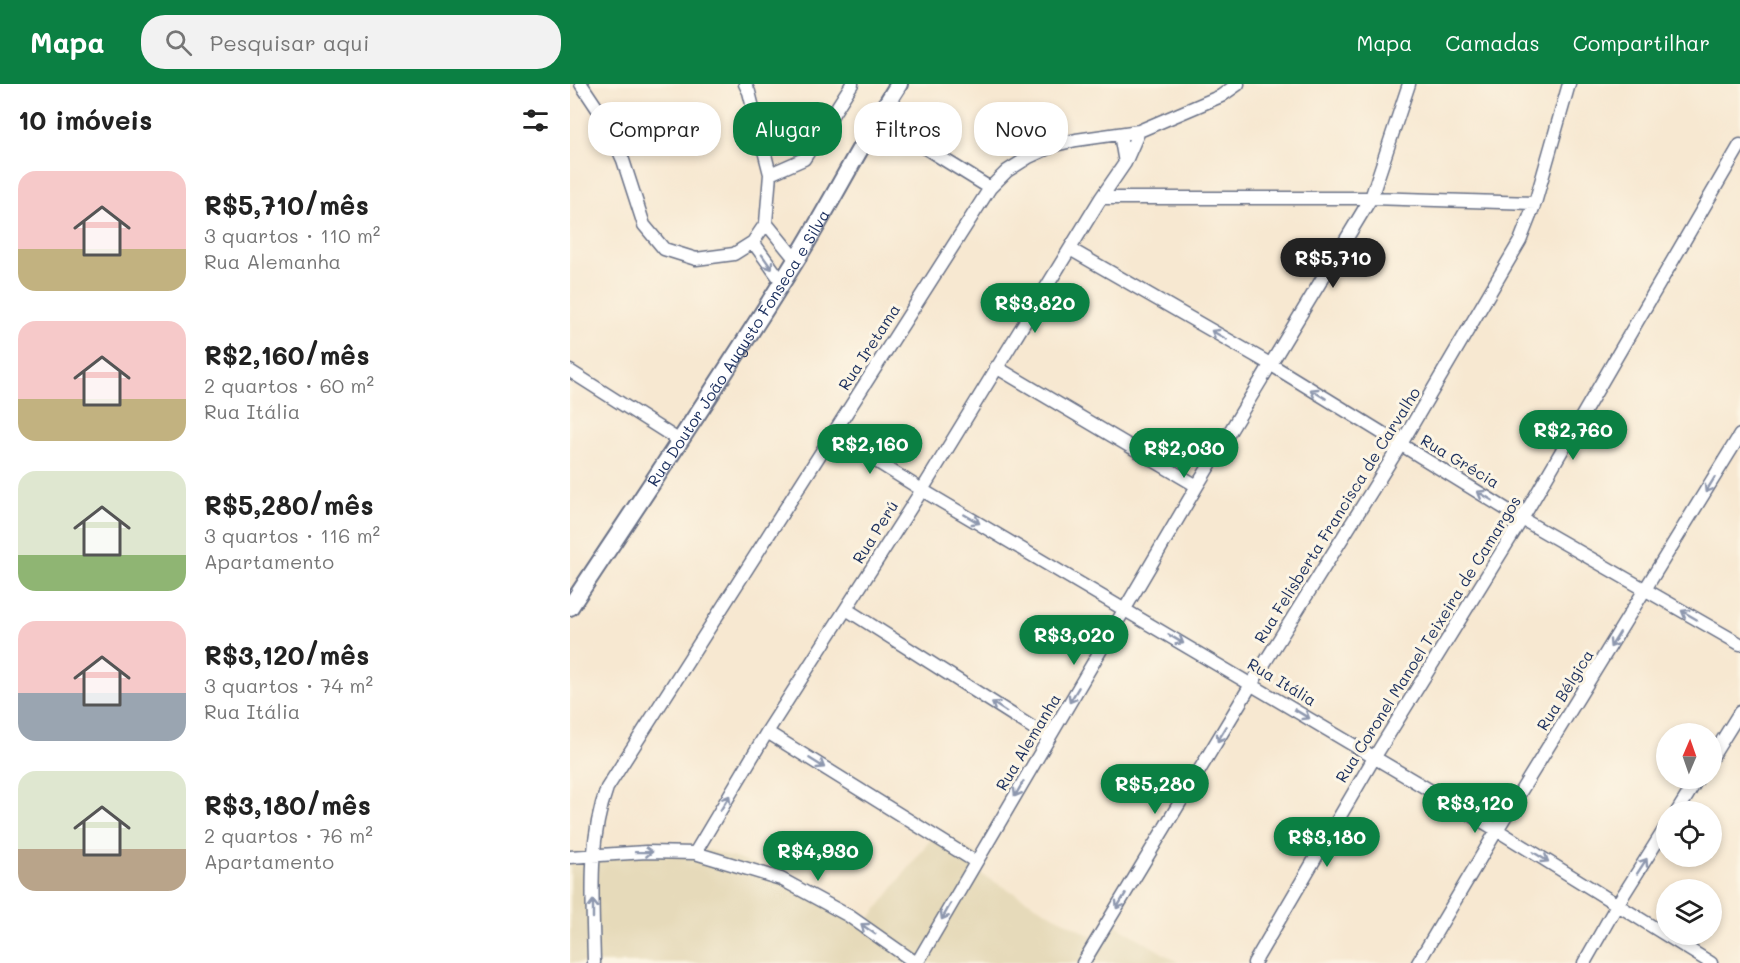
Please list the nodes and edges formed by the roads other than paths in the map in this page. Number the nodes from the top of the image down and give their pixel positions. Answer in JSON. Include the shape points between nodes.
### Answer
{"nodes":[{"id":1,"x":581,"y":84,"type":"edge"},
{"id":2,"x":745,"y":84,"type":"edge"},
{"id":3,"x":852,"y":84,"type":"edge"},
{"id":4,"x":899,"y":84,"type":"edge"},
{"id":5,"x":1238,"y":84,"type":"edge"},
{"id":6,"x":1408,"y":84,"type":"edge"},
{"id":7,"x":1569,"y":84,"type":"edge"},
{"id":8,"x":888,"y":102,"type":"edge"},
{"id":9,"x":1139,"y":131,"type":"junction"},
{"id":10,"x":1120,"y":134,"type":"junction"},
{"id":11,"x":1740,"y":145,"type":"edge"},
{"id":12,"x":856,"y":156,"type":"edge"},
{"id":13,"x":939,"y":156,"type":"edge"},
{"id":14,"x":1125,"y":163,"type":"junction"},
{"id":15,"x":770,"y":174,"type":"junction"},
{"id":16,"x":990,"y":188,"type":"junction"},
{"id":17,"x":1101,"y":198,"type":"junction"},
{"id":18,"x":1371,"y":198,"type":"junction"},
{"id":19,"x":1534,"y":203,"type":"junction"},
{"id":20,"x":766,"y":223,"type":"junction"},
{"id":21,"x":753,"y":242,"type":"junction"},
{"id":22,"x":1070,"y":249,"type":"junction"},
{"id":23,"x":796,"y":260,"type":"junction"},
{"id":24,"x":782,"y":282,"type":"junction"},
{"id":25,"x":1270,"y":364,"type":"junction"},
{"id":26,"x":996,"y":367,"type":"junction"},
{"id":27,"x":570,"y":371,"type":"edge"},
{"id":28,"x":833,"y":434,"type":"junction"},
{"id":29,"x":1740,"y":435,"type":"edge"},
{"id":30,"x":680,"y":441,"type":"junction"},
{"id":31,"x":1401,"y":444,"type":"junction"},
{"id":32,"x":1197,"y":486,"type":"junction"},
{"id":33,"x":922,"y":490,"type":"junction"},
{"id":34,"x":1522,"y":519,"type":"junction"},
{"id":35,"x":1646,"y":590,"type":"junction"},
{"id":36,"x":570,"y":607,"type":"edge"},
{"id":37,"x":846,"y":609,"type":"junction"},
{"id":38,"x":1126,"y":609,"type":"junction"},
{"id":39,"x":1740,"y":644,"type":"edge"},
{"id":40,"x":1252,"y":683,"type":"junction"},
{"id":41,"x":1740,"y":712,"type":"edge"},
{"id":42,"x":767,"y":732,"type":"junction"},
{"id":43,"x":1049,"y":738,"type":"junction"},
{"id":44,"x":1722,"y":741,"type":"edge"},
{"id":45,"x":1374,"y":758,"type":"junction"},
{"id":46,"x":1497,"y":830,"type":"junction"},
{"id":47,"x":1656,"y":843,"type":"edge"},
{"id":48,"x":695,"y":853,"type":"junction"},
{"id":49,"x":593,"y":855,"type":"junction"},
{"id":50,"x":570,"y":857,"type":"edge"},
{"id":51,"x":976,"y":862,"type":"junction"},
{"id":52,"x":1617,"y":904,"type":"junction"},
{"id":53,"x":594,"y":963,"type":"edge"},
{"id":54,"x":916,"y":963,"type":"edge"},
{"id":55,"x":1083,"y":963,"type":"edge"},
{"id":56,"x":1254,"y":963,"type":"edge"},
{"id":57,"x":1418,"y":963,"type":"edge"},
{"id":58,"x":1584,"y":963,"type":"edge"},
{"id":59,"x":1711,"y":963,"type":"edge"}],
"edges":[{"from":1,"to":21,"type":"street","via":[[610,130],[644,225],[664,249],[696,259],[734,254]]},
{"from":2,"to":15,"type":"street"},
{"from":3,"to":15,"type":"street","via":[[804,159]]},
{"from":4,"to":8,"type":"street","name":"Rua Doutor João Augusto Fonseca e Silva"},
{"from":5,"to":9,"type":"street","name":"Rua Iretama","via":[[1221,96]]},
{"from":6,"to":18,"type":"street","name":"Rua Alemanha"},
{"from":7,"to":19,"type":"street","name":"Rua Felisberta Francisca de Carvalho"},
{"from":9,"to":10,"type":"street","name":"Rua Iretama"},
{"from":9,"to":14,"type":"street","name":"Rua Perú"},
{"from":10,"to":14,"type":"street"},
{"from":10,"to":16,"type":"street","name":"Rua Iretama","via":[[1055,145],[1007,171]]},
{"from":11,"to":34,"type":"street","name":"Rua Coronel Manoel Teixeira de Camargos"},
{"from":12,"to":23,"type":"street","name":"Rua Doutor João Augusto Fonseca e Silva"},
{"from":13,"to":16,"type":"street"},
{"from":14,"to":17,"type":"street","name":"Rua Perú"},
{"from":15,"to":20,"type":"street"},
{"from":16,"to":28,"type":"street","name":"Rua Iretama"},
{"from":17,"to":18,"type":"street"},
{"from":17,"to":22,"type":"street","name":"Rua Perú"},
{"from":18,"to":19,"type":"street"},
{"from":18,"to":25,"type":"street","name":"Rua Alemanha"},
{"from":19,"to":31,"type":"street","name":"Rua Felisberta Francisca de Carvalho","via":[[1520,241]]},
{"from":20,"to":21,"type":"street"},
{"from":20,"to":23,"type":"street"},
{"from":21,"to":24,"type":"street","one_way":true},
{"from":25,"to":22,"type":"street","name":"Rua Grécia","one_way":true},
{"from":22,"to":26,"type":"street","name":"Rua Perú"},
{"from":23,"to":24,"type":"street","name":"Rua Doutor João Augusto Fonseca e Silva"},
{"from":24,"to":30,"type":"street","name":"Rua Doutor João Augusto Fonseca e Silva"},
{"from":31,"to":25,"type":"street","name":"Rua Grécia","one_way":true},
{"from":25,"to":32,"type":"street","name":"Rua Alemanha"},
{"from":26,"to":32,"type":"street"},
{"from":26,"to":33,"type":"street","name":"Rua Perú"},
{"from":27,"to":30,"type":"street"},
{"from":28,"to":33,"type":"street","name":"Rua Itália"},
{"from":28,"to":49,"type":"street","name":"Rua Iretama","via":[[607,788]]},
{"from":29,"to":35,"type":"street","name":"Rua Bélgica","one_way":true},
{"from":30,"to":36,"type":"street","name":"Rua Doutor João Augusto Fonseca e Silva"},
{"from":34,"to":31,"type":"street","name":"Rua Grécia","one_way":true},
{"from":31,"to":40,"type":"street","name":"Rua Felisberta Francisca de Carvalho"},
{"from":32,"to":38,"type":"street","name":"Rua Alemanha"},
{"from":33,"to":37,"type":"street","name":"Rua Perú"},
{"from":33,"to":38,"type":"street","name":"Rua Itália","one_way":true},
{"from":34,"to":35,"type":"street","name":"Rua Grécia"},
{"from":34,"to":45,"type":"street","name":"Rua Coronel Manoel Teixeira de Camargos"},
{"from":39,"to":35,"type":"street","name":"Rua Grécia","one_way":true},
{"from":35,"to":46,"type":"street","name":"Rua Bélgica","one_way":true},
{"from":37,"to":42,"type":"street","name":"Rua Perú"},
{"from":43,"to":37,"type":"street","one_way":true},
{"from":38,"to":40,"type":"street","name":"Rua Itália","one_way":true},
{"from":38,"to":43,"type":"street","name":"Rua Alemanha","one_way":true},
{"from":40,"to":45,"type":"street","name":"Rua Itália","one_way":true},
{"from":40,"to":55,"type":"street","name":"Rua Felisberta Francisca de Carvalho","one_way":true},
{"from":41,"to":44,"type":"street"},
{"from":48,"to":42,"type":"street","name":"Rua Perú","one_way":true},
{"from":42,"to":51,"type":"street","one_way":true},
{"from":43,"to":51,"type":"street","name":"Rua Alemanha","one_way":true},
{"from":45,"to":46,"type":"street","name":"Rua Itália"},
{"from":45,"to":56,"type":"street","name":"Rua Coronel Manoel Teixeira de Camargos"},
{"from":46,"to":52,"type":"street","name":"Rua Itália","one_way":true},
{"from":46,"to":57,"type":"street","name":"Rua Bélgica"},
{"from":52,"to":47,"type":"street","one_way":true},
{"from":49,"to":48,"type":"street","one_way":true},
{"from":54,"to":48,"type":"street","one_way":true,"via":[[849,916],[781,879]]},
{"from":49,"to":50,"type":"street"},
{"from":53,"to":49,"type":"street","name":"Rua Iretama","one_way":true},
{"from":51,"to":54,"type":"street","name":"Rua Alemanha","one_way":true},
{"from":52,"to":58,"type":"street"},
{"from":52,"to":59,"type":"street","name":"Rua Itália"}]}
